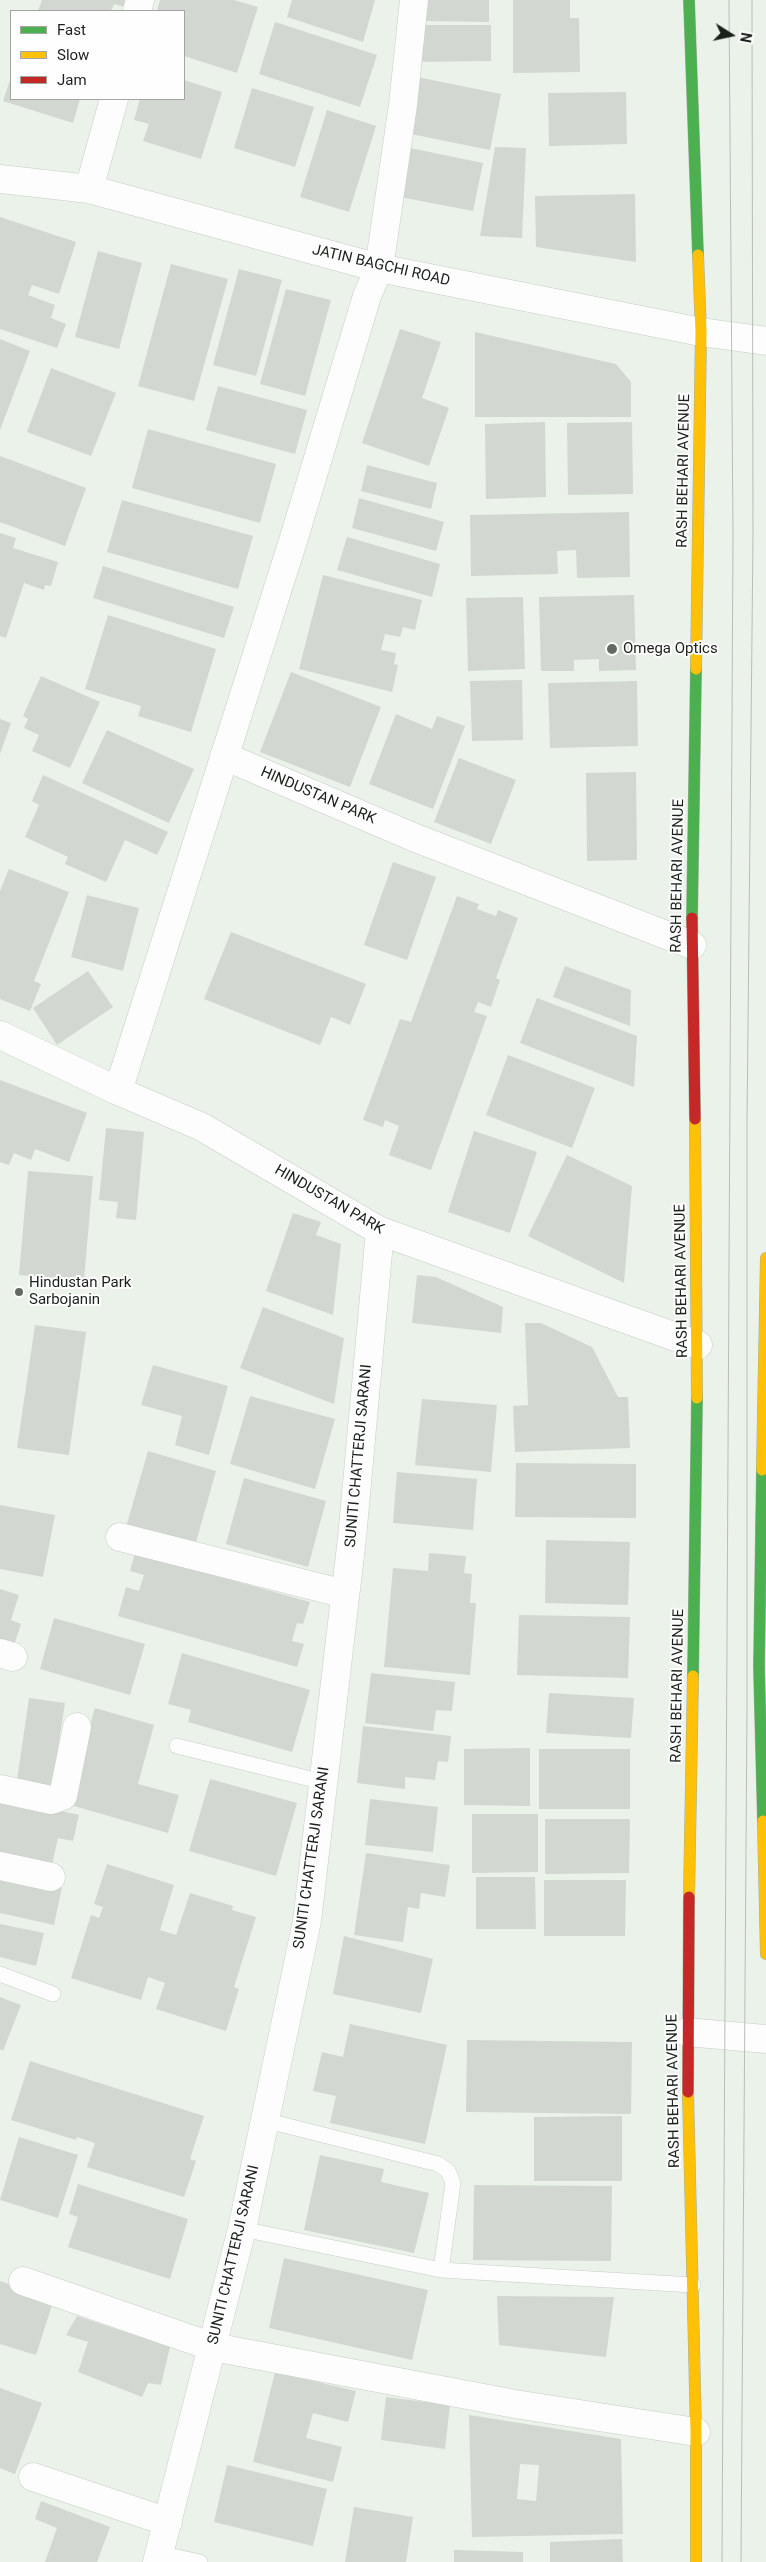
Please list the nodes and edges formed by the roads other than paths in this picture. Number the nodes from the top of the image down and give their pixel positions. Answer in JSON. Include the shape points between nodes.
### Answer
{"nodes":[{"id":1,"x":414,"y":0,"type":"edge"},
{"id":2,"x":689,"y":0,"type":"edge"},
{"id":3,"x":114,"y":100,"type":"edge"},
{"id":4,"x":0,"y":179,"type":"edge"},
{"id":5,"x":89,"y":189,"type":"junction"},
{"id":6,"x":379,"y":268,"type":"junction"},
{"id":7,"x":701,"y":332,"type":"junction"},
{"id":8,"x":766,"y":341,"type":"edge"},
{"id":9,"x":224,"y":756,"type":"junction"},
{"id":10,"x":692,"y":945,"type":"junction"},
{"id":11,"x":0,"y":1035,"type":"edge"},
{"id":12,"x":118,"y":1091,"type":"junction"},
{"id":13,"x":380,"y":1231,"type":"junction"},
{"id":14,"x":766,"y":1258,"type":"edge"},
{"id":15,"x":698,"y":1345,"type":"junction"},
{"id":16,"x":120,"y":1536,"type":"dead end"},
{"id":17,"x":345,"y":1594,"type":"junction"},
{"id":18,"x":762,"y":1667,"type":"edge"},
{"id":19,"x":77,"y":1727,"type":"dead end"},
{"id":20,"x":177,"y":1746,"type":"dead end"},
{"id":21,"x":323,"y":1782,"type":"junction"},
{"id":22,"x":0,"y":1789,"type":"edge"},
{"id":23,"x":0,"y":1866,"type":"edge"},
{"id":24,"x":51,"y":1877,"type":"dead end"},
{"id":25,"x":766,"y":1954,"type":"edge"},
{"id":26,"x":0,"y":1974,"type":"edge"},
{"id":27,"x":53,"y":1994,"type":"dead end"},
{"id":28,"x":688,"y":2032,"type":"junction"},
{"id":29,"x":766,"y":2040,"type":"edge"},
{"id":30,"x":264,"y":2120,"type":"junction"},
{"id":31,"x":242,"y":2229,"type":"junction"},
{"id":32,"x":441,"y":2270,"type":"junction"},
{"id":33,"x":22,"y":2281,"type":"dead end"},
{"id":34,"x":693,"y":2285,"type":"junction"},
{"id":35,"x":213,"y":2347,"type":"junction"},
{"id":36,"x":696,"y":2432,"type":"junction"},
{"id":37,"x":33,"y":2477,"type":"dead end"},
{"id":38,"x":168,"y":2522,"type":"junction"},
{"id":39,"x":158,"y":2557,"type":"edge"},
{"id":40,"x":200,"y":2562,"type":"edge"},
{"id":41,"x":696,"y":2562,"type":"edge"}],
"edges":[{"from":1,"to":6,"type":"street","via":[[403,106]]},
{"from":2,"to":7,"type":"main road","name":"RASH BEHARI AVENUE"},
{"from":3,"to":5,"type":"street"},
{"from":4,"to":5,"type":"street","name":"JATIN BAGCHI ROAD"},
{"from":5,"to":6,"type":"street","name":"JATIN BAGCHI ROAD"},
{"from":6,"to":7,"type":"street","name":"JATIN BAGCHI ROAD"},
{"from":6,"to":9,"type":"street","via":[[367,296]]},
{"from":7,"to":8,"type":"street","name":"JATIN BAGCHI ROAD"},
{"from":7,"to":10,"type":"main road","name":"RASH BEHARI AVENUE"},
{"from":9,"to":10,"type":"street","name":"HINDUSTAN PARK","via":[[413,837]]},
{"from":9,"to":12,"type":"street"},
{"from":10,"to":15,"type":"main road","name":"RASH BEHARI AVENUE"},
{"from":11,"to":12,"type":"street","name":"HINDUSTAN PARK"},
{"from":12,"to":13,"type":"street","name":"HINDUSTAN PARK","via":[[202,1127]]},
{"from":13,"to":15,"type":"street","name":"HINDUSTAN PARK"},
{"from":13,"to":17,"type":"street","name":"SUNITI CHATTERJI SARANI"},
{"from":14,"to":18,"type":"main road"},
{"from":15,"to":28,"type":"main road","name":"RASH BEHARI AVENUE"},
{"from":16,"to":17,"type":"street"},
{"from":17,"to":21,"type":"street","name":"SUNITI CHATTERJI SARANI"},
{"from":18,"to":25,"type":"main road"},
{"from":19,"to":22,"type":"street","via":[[63,1796],[51,1800]]},
{"from":20,"to":21,"type":"lane"},
{"from":21,"to":30,"type":"street","name":"SUNITI CHATTERJI SARANI","via":[[307,1921]]},
{"from":23,"to":24,"type":"street"},
{"from":26,"to":27,"type":"lane"},
{"from":28,"to":29,"type":"street"},
{"from":28,"to":34,"type":"main road","name":"RASH BEHARI AVENUE"},
{"from":30,"to":31,"type":"street","name":"SUNITI CHATTERJI SARANI"},
{"from":30,"to":32,"type":"lane","via":[[438,2164],[448,2171],[453,2183]]},
{"from":31,"to":32,"type":"lane"},
{"from":31,"to":35,"type":"street","name":"SUNITI CHATTERJI SARANI"},
{"from":32,"to":34,"type":"lane"},
{"from":33,"to":35,"type":"street"},
{"from":34,"to":36,"type":"main road","name":"RASH BEHARI AVENUE"},
{"from":35,"to":36,"type":"street","via":[[515,2404]]},
{"from":35,"to":38,"type":"street","name":"SUNITI CHATTERJI SARANI"},
{"from":36,"to":41,"type":"main road","name":"RASH BEHARI AVENUE"},
{"from":37,"to":38,"type":"street"},
{"from":38,"to":39,"type":"street","name":"SUNITI CHATTERJI SARANI"},
{"from":39,"to":40,"type":"lane"}]}
